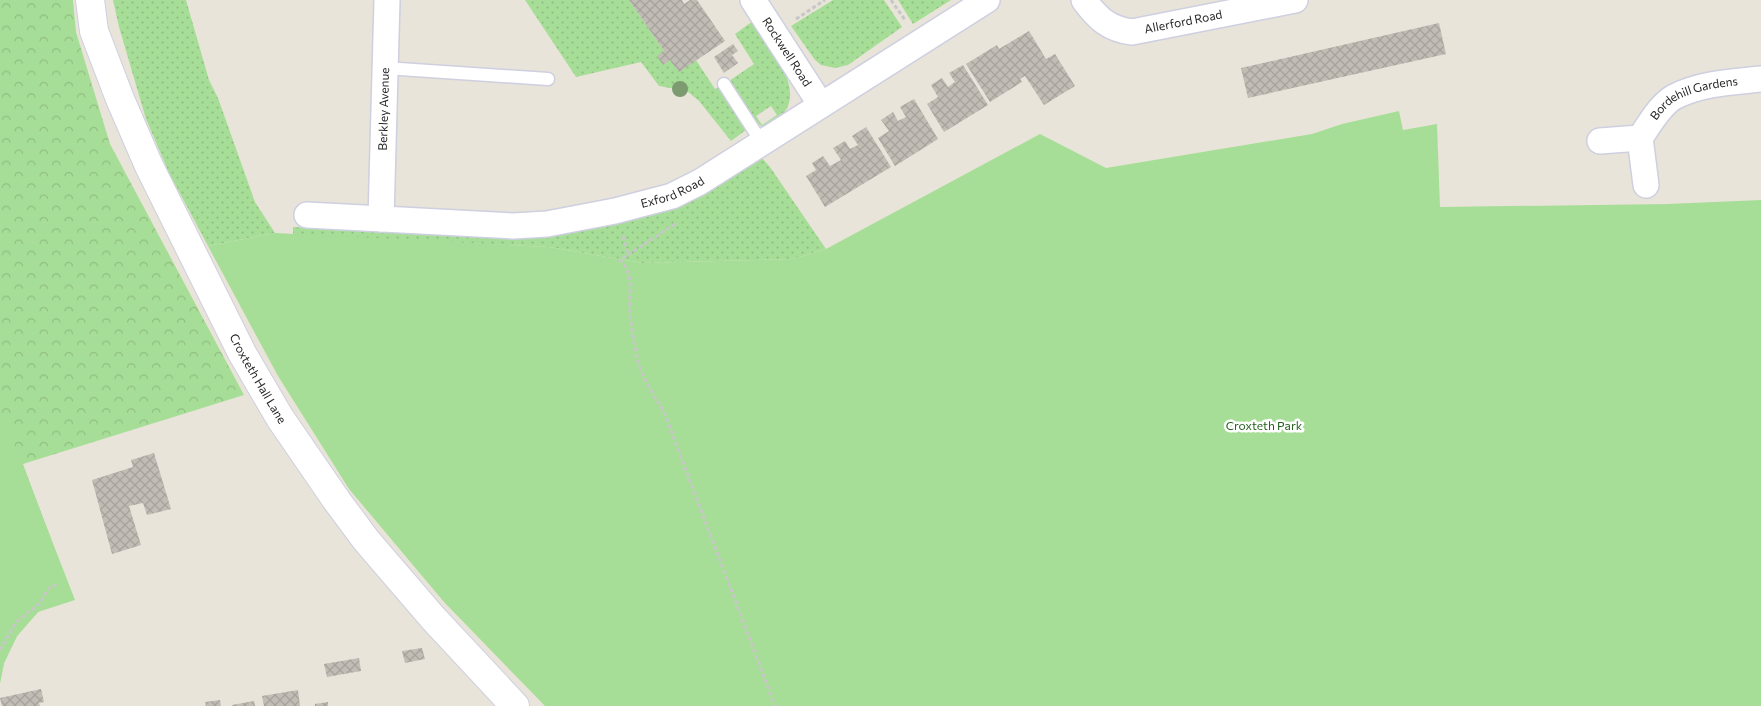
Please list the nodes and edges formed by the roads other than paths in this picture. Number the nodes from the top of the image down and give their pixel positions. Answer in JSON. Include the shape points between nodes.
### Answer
{"nodes":[{"id":1,"x":90,"y":0,"type":"edge"},
{"id":2,"x":387,"y":0,"type":"edge"},
{"id":3,"x":754,"y":0,"type":"edge"},
{"id":4,"x":987,"y":0,"type":"edge"},
{"id":5,"x":1084,"y":0,"type":"edge"},
{"id":6,"x":1295,"y":0,"type":"edge"},
{"id":7,"x":385,"y":68,"type":"junction"},
{"id":8,"x":548,"y":79,"type":"dead end"},
{"id":9,"x":1761,"y":79,"type":"edge"},
{"id":10,"x":724,"y":84,"type":"dead end"},
{"id":11,"x":821,"y":105,"type":"junction"},
{"id":12,"x":1640,"y":138,"type":"junction"},
{"id":13,"x":1600,"y":141,"type":"dead end"},
{"id":14,"x":762,"y":143,"type":"junction"},
{"id":15,"x":1646,"y":184,"type":"dead end"},
{"id":16,"x":307,"y":215,"type":"dead end"},
{"id":17,"x":381,"y":219,"type":"junction"},
{"id":18,"x":515,"y":706,"type":"edge"}],
"edges":[{"from":1,"to":18,"type":"street","name":"Croxteth Hall Lane","via":[[94,31],[149,166],[242,353],[280,418],[366,540]]},
{"from":2,"to":7,"type":"street","name":"Berkley Avenue"},
{"from":3,"to":11,"type":"street","name":"Rockwell Road"},
{"from":4,"to":11,"type":"street","name":"Exford Road"},
{"from":5,"to":6,"type":"street","name":"Allerford Road","via":[[1110,27],[1132,32]]},
{"from":7,"to":8,"type":"lane"},
{"from":7,"to":17,"type":"street","name":"Berkley Avenue"},
{"from":9,"to":12,"type":"street","name":"Bordehill Gardens","via":[[1714,83],[1674,97]]},
{"from":10,"to":14,"type":"lane"},
{"from":11,"to":14,"type":"street","name":"Exford Road"},
{"from":12,"to":13,"type":"street"},
{"from":12,"to":15,"type":"street"},
{"from":14,"to":17,"type":"street","name":"Exford Road","via":[[672,196],[616,211],[547,224],[522,225]]},
{"from":16,"to":17,"type":"street","name":"Exford Road"}]}
